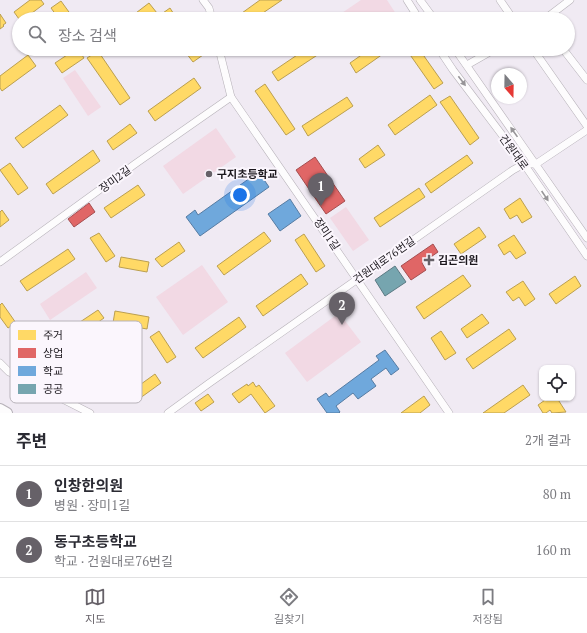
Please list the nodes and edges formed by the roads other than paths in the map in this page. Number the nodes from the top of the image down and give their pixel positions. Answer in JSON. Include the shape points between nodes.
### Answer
{"nodes":[{"id":1,"x":203,"y":0,"type":"edge"},
{"id":2,"x":407,"y":0,"type":"edge"},
{"id":3,"x":420,"y":0,"type":"edge"},
{"id":4,"x":500,"y":0,"type":"edge"},
{"id":5,"x":570,"y":0,"type":"edge"},
{"id":6,"x":210,"y":12,"type":"edge"},
{"id":7,"x":415,"y":12,"type":"edge"},
{"id":8,"x":429,"y":12,"type":"edge"},
{"id":9,"x":508,"y":12,"type":"edge"},
{"id":10,"x":554,"y":12,"type":"edge"},
{"id":11,"x":221,"y":56,"type":"edge"},
{"id":12,"x":444,"y":56,"type":"edge"},
{"id":13,"x":460,"y":56,"type":"edge"},
{"id":14,"x":483,"y":56,"type":"edge"},
{"id":15,"x":538,"y":56,"type":"edge"},
{"id":16,"x":568,"y":56,"type":"edge"},
{"id":17,"x":467,"y":66,"type":"junction"},
{"id":18,"x":587,"y":80,"type":"edge"},
{"id":19,"x":231,"y":97,"type":"junction"},
{"id":20,"x":587,"y":126,"type":"edge"},
{"id":21,"x":587,"y":130,"type":"edge"},
{"id":22,"x":524,"y":164,"type":"junction"},
{"id":23,"x":536,"y":164,"type":"junction"},
{"id":24,"x":587,"y":238,"type":"edge"},
{"id":25,"x":587,"y":256,"type":"edge"},
{"id":26,"x":0,"y":262,"type":"edge"},
{"id":27,"x":357,"y":279,"type":"junction"},
{"id":28,"x":0,"y":363,"type":"edge"},
{"id":29,"x":10,"y":373,"type":"edge"},
{"id":30,"x":70,"y":403,"type":"edge"},
{"id":31,"x":0,"y":409,"type":"edge"},
{"id":32,"x":8,"y":413,"type":"edge"},
{"id":33,"x":90,"y":413,"type":"edge"},
{"id":34,"x":168,"y":413,"type":"edge"},
{"id":35,"x":449,"y":413,"type":"edge"}],
"edges":[{"from":1,"to":6,"type":"street"},
{"from":2,"to":7,"type":"street"},
{"from":3,"to":8,"type":"street"},
{"from":4,"to":9,"type":"street"},
{"from":5,"to":10,"type":"street"},
{"from":11,"to":19,"type":"street","name":"장미1길"},
{"from":12,"to":22,"type":"street","name":"건원대로","one_way":true},
{"from":13,"to":17,"type":"street","name":"건원대로"},
{"from":14,"to":17,"type":"street"},
{"from":15,"to":20,"type":"street"},
{"from":16,"to":18,"type":"street"},
{"from":23,"to":17,"type":"street","name":"건원대로","one_way":true},
{"from":19,"to":26,"type":"street","name":"장미2길"},
{"from":19,"to":27,"type":"street","name":"장미1길"},
{"from":21,"to":23,"type":"street"},
{"from":22,"to":23,"type":"street"},
{"from":22,"to":25,"type":"street","name":"건원대로","one_way":true},
{"from":22,"to":27,"type":"street","name":"건원대로76번길"},
{"from":23,"to":24,"type":"street","name":"건원대로"},
{"from":27,"to":34,"type":"street","name":"건원대로76번길"},
{"from":27,"to":35,"type":"street","name":"장미1길"},
{"from":28,"to":29,"type":"street"},
{"from":30,"to":33,"type":"street"},
{"from":31,"to":32,"type":"highway"}]}
